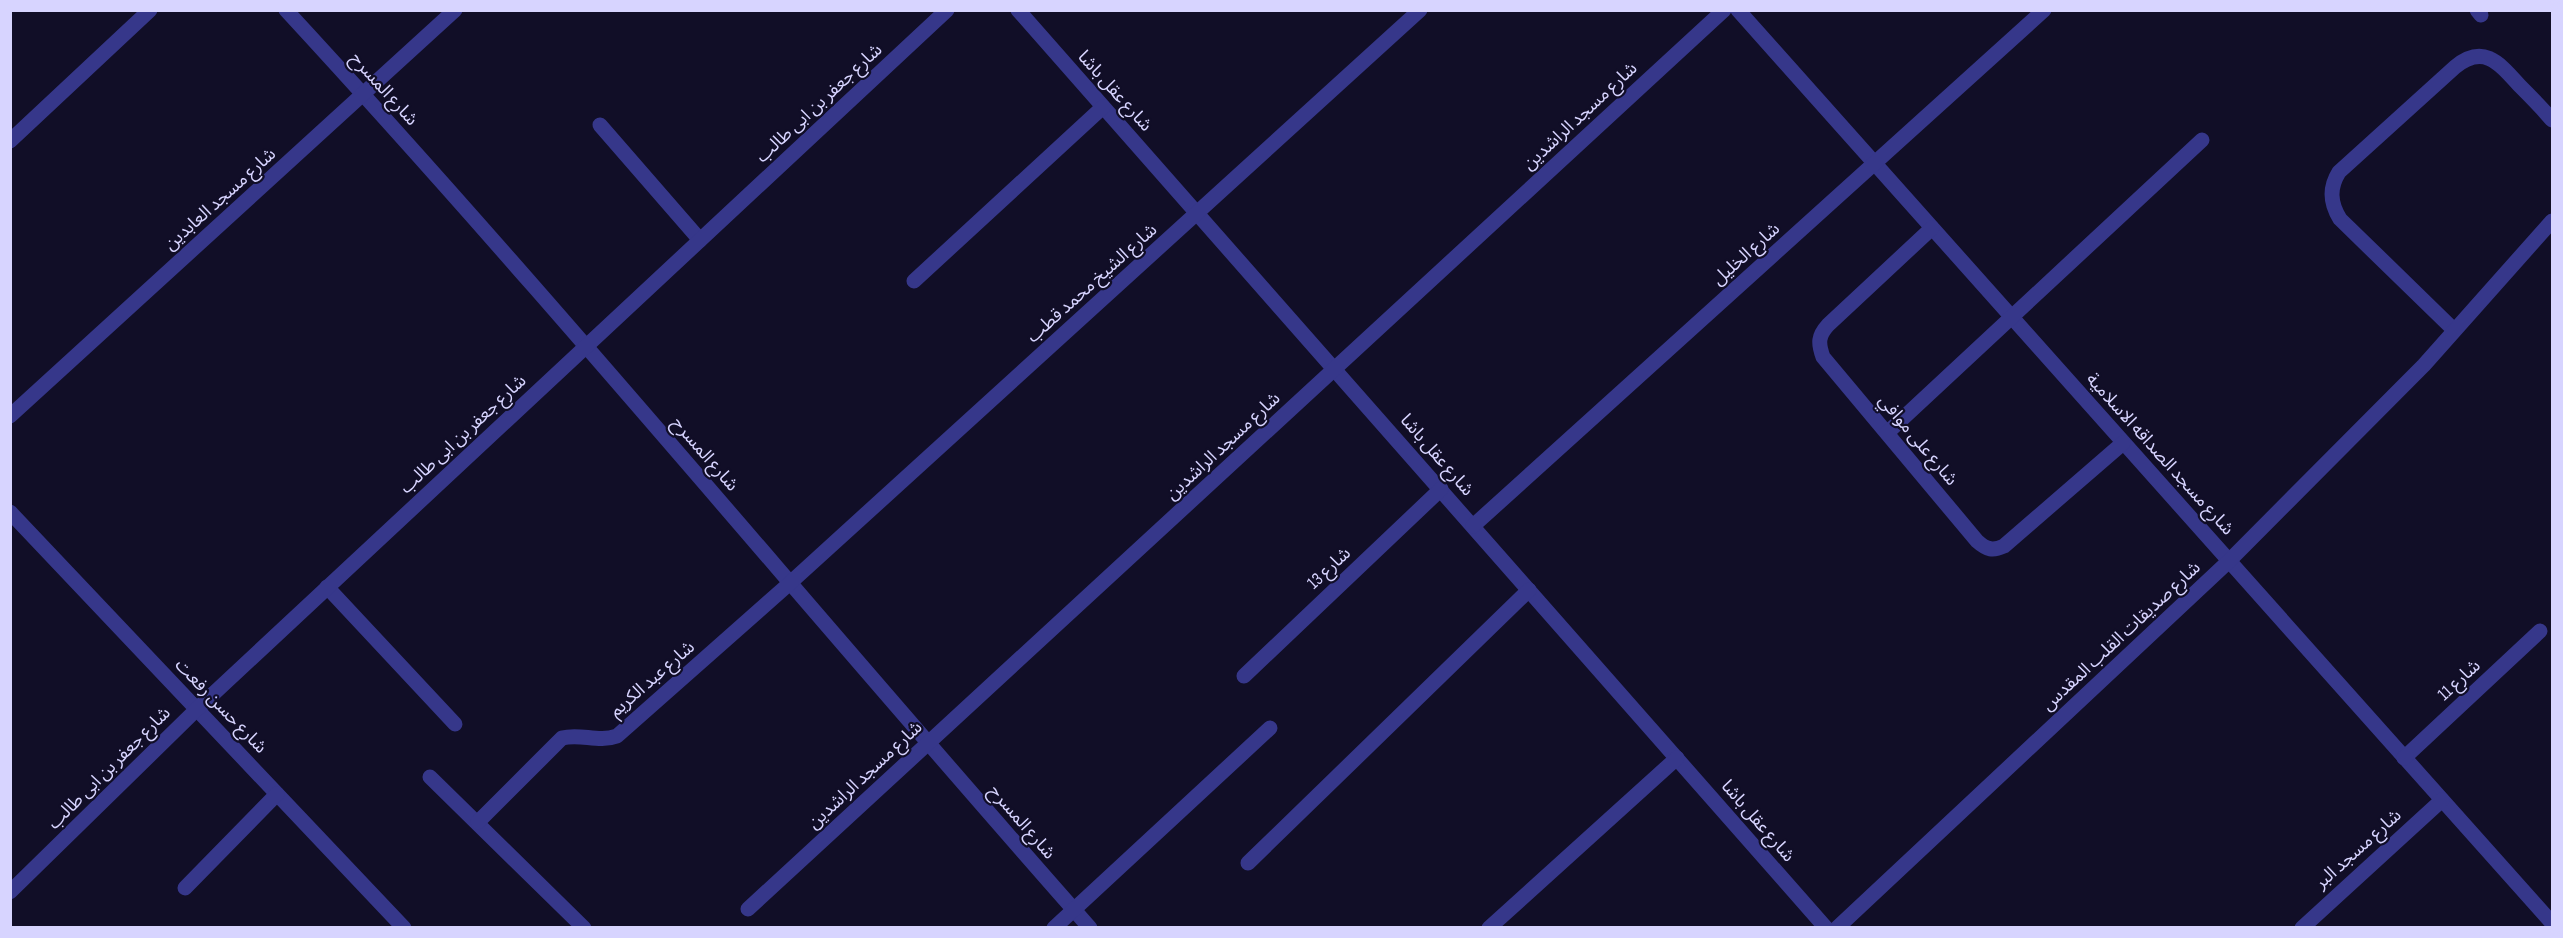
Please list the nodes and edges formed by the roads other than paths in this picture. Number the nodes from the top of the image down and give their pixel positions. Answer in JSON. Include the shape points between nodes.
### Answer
{"nodes":[{"id":1,"x":150,"y":10,"type":"edge"},
{"id":2,"x":286,"y":10,"type":"edge"},
{"id":3,"x":455,"y":10,"type":"edge"},
{"id":4,"x":947,"y":10,"type":"edge"},
{"id":5,"x":1018,"y":10,"type":"edge"},
{"id":6,"x":1420,"y":10,"type":"edge"},
{"id":7,"x":1724,"y":10,"type":"edge"},
{"id":8,"x":1737,"y":10,"type":"edge"},
{"id":9,"x":2044,"y":10,"type":"edge"},
{"id":10,"x":364,"y":94,"type":"junction"},
{"id":11,"x":1103,"y":107,"type":"junction"},
{"id":12,"x":2553,"y":120,"type":"edge"},
{"id":13,"x":600,"y":125,"type":"dead end"},
{"id":14,"x":2202,"y":140,"type":"dead end"},
{"id":15,"x":10,"y":141,"type":"edge"},
{"id":16,"x":1874,"y":164,"type":"junction"},
{"id":17,"x":1198,"y":214,"type":"junction"},
{"id":18,"x":2553,"y":221,"type":"edge"},
{"id":19,"x":1932,"y":228,"type":"junction"},
{"id":20,"x":700,"y":240,"type":"junction"},
{"id":21,"x":914,"y":281,"type":"dead end"},
{"id":22,"x":2011,"y":317,"type":"junction"},
{"id":23,"x":2454,"y":330,"type":"junction"},
{"id":24,"x":586,"y":346,"type":"junction"},
{"id":25,"x":1335,"y":369,"type":"junction"},
{"id":26,"x":10,"y":416,"type":"edge"},
{"id":27,"x":1887,"y":433,"type":"junction"},
{"id":28,"x":2123,"y":443,"type":"junction"},
{"id":29,"x":1441,"y":489,"type":"junction"},
{"id":30,"x":10,"y":512,"type":"edge"},
{"id":31,"x":1473,"y":526,"type":"junction"},
{"id":32,"x":2229,"y":561,"type":"junction"},
{"id":33,"x":790,"y":583,"type":"junction"},
{"id":34,"x":327,"y":587,"type":"junction"},
{"id":35,"x":1530,"y":590,"type":"junction"},
{"id":36,"x":2540,"y":631,"type":"dead end"},
{"id":37,"x":1244,"y":676,"type":"dead end"},
{"id":38,"x":197,"y":709,"type":"junction"},
{"id":39,"x":455,"y":724,"type":"dead end"},
{"id":40,"x":1270,"y":728,"type":"dead end"},
{"id":41,"x":927,"y":744,"type":"junction"},
{"id":42,"x":1677,"y":758,"type":"junction"},
{"id":43,"x":2404,"y":758,"type":"junction"},
{"id":44,"x":430,"y":777,"type":"dead end"},
{"id":45,"x":278,"y":794,"type":"junction"},
{"id":46,"x":2442,"y":800,"type":"junction"},
{"id":47,"x":478,"y":822,"type":"junction"},
{"id":48,"x":1248,"y":863,"type":"dead end"},
{"id":49,"x":185,"y":888,"type":"dead end"},
{"id":50,"x":10,"y":892,"type":"edge"},
{"id":51,"x":748,"y":909,"type":"dead end"},
{"id":52,"x":1074,"y":910,"type":"junction"},
{"id":53,"x":2553,"y":923,"type":"edge"},
{"id":54,"x":401,"y":927,"type":"edge"},
{"id":55,"x":584,"y":927,"type":"edge"},
{"id":56,"x":1054,"y":927,"type":"edge"},
{"id":57,"x":1090,"y":927,"type":"edge"},
{"id":58,"x":1489,"y":927,"type":"edge"},
{"id":59,"x":1826,"y":927,"type":"edge"},
{"id":60,"x":1837,"y":927,"type":"edge"},
{"id":61,"x":2302,"y":927,"type":"edge"}],
"edges":[{"from":1,"to":15,"type":"street"},
{"from":2,"to":10,"type":"street","name":"شارع المسرح"},
{"from":3,"to":10,"type":"street","name":"شارع مسجد العابدين"},
{"from":4,"to":20,"type":"street","name":"شارع جعفر بن ابى طالب"},
{"from":5,"to":11,"type":"street","name":"شارع عقل باشا"},
{"from":6,"to":17,"type":"street","name":"شارع الشيخ محمد قطب"},
{"from":7,"to":25,"type":"street","name":"شارع مسجد الراشدين"},
{"from":8,"to":16,"type":"street","name":"شارع مسجد الصداقه الاسلامية"},
{"from":9,"to":16,"type":"street","name":"شارع الخليل"},
{"from":10,"to":24,"type":"street","name":"شارع المسرح"},
{"from":10,"to":26,"type":"street","name":"شارع مسجد العابدين"},
{"from":11,"to":17,"type":"street","name":"شارع عقل باشا"},
{"from":11,"to":21,"type":"street"},
{"from":12,"to":23,"type":"street","via":[[2500,64],[2491,58],[2472,57],[2463,61],[2334,180],[2332,200],[2340,219]]},
{"from":13,"to":20,"type":"street"},
{"from":14,"to":22,"type":"street"},
{"from":16,"to":19,"type":"street","name":"شارع مسجد الصداقه الاسلامية"},
{"from":16,"to":31,"type":"street","name":"شارع الخليل"},
{"from":17,"to":25,"type":"street","name":"شارع عقل باشا"},
{"from":17,"to":33,"type":"street","name":"شارع الشيخ محمد قطب"},
{"from":18,"to":23,"type":"street","name":"شارع صديقات القلب المقدس"},
{"from":19,"to":22,"type":"street","name":"شارع مسجد الصداقه الاسلامية"},
{"from":19,"to":27,"type":"street","name":"شارع على موافي","via":[[1820,334],[1823,357]]},
{"from":20,"to":24,"type":"street","name":"شارع جعفر بن ابى طالب"},
{"from":22,"to":27,"type":"street"},
{"from":22,"to":28,"type":"street","name":"شارع مسجد الصداقه الاسلامية"},
{"from":23,"to":32,"type":"street","name":"شارع صديقات القلب المقدس"},
{"from":24,"to":33,"type":"street","name":"شارع المسرح"},
{"from":24,"to":34,"type":"street","name":"شارع جعفر بن ابى طالب"},
{"from":25,"to":29,"type":"street","name":"شارع عقل باشا"},
{"from":25,"to":41,"type":"street","name":"شارع مسجد الراشدين"},
{"from":27,"to":28,"type":"street","name":"شارع على موافي","via":[[1977,542],[1995,550]]},
{"from":28,"to":32,"type":"street","name":"شارع مسجد الصداقه الاسلامية"},
{"from":29,"to":31,"type":"street","name":"شارع عقل باشا"},
{"from":29,"to":37,"type":"street","name":"شارع 13"},
{"from":30,"to":38,"type":"street","name":"شارع حسن رفعت"},
{"from":31,"to":35,"type":"street","name":"شارع عقل باشا"},
{"from":32,"to":43,"type":"street","name":"شارع مسجد الصداقه الاسلامية"},
{"from":32,"to":60,"type":"street","name":"شارع صديقات القلب المقدس"},
{"from":33,"to":41,"type":"street","name":"شارع المسرح"},
{"from":33,"to":47,"type":"street","name":"شارع عبد الكريم","via":[[617,736],[605,740],[562,738]]},
{"from":34,"to":38,"type":"street","name":"شارع جعفر بن ابى طالب"},
{"from":34,"to":39,"type":"street"},
{"from":35,"to":42,"type":"street","name":"شارع عقل باشا"},
{"from":35,"to":48,"type":"street"},
{"from":36,"to":43,"type":"street","name":"شارع 11"},
{"from":38,"to":45,"type":"street","name":"شارع حسن رفعت"},
{"from":38,"to":50,"type":"street","name":"شارع جعفر بن ابى طالب"},
{"from":40,"to":52,"type":"street"},
{"from":41,"to":51,"type":"street","name":"شارع مسجد الراشدين"},
{"from":41,"to":52,"type":"street","name":"شارع المسرح"},
{"from":42,"to":58,"type":"street"},
{"from":42,"to":59,"type":"street","name":"شارع عقل باشا"},
{"from":43,"to":46,"type":"street","name":"شارع مسجد الصداقه الاسلامية"},
{"from":44,"to":47,"type":"street"},
{"from":45,"to":49,"type":"street"},
{"from":45,"to":54,"type":"street","name":"شارع حسن رفعت"},
{"from":46,"to":53,"type":"street","name":"شارع مسجد الصداقه الاسلامية"},
{"from":46,"to":61,"type":"street","name":"شارع مسجد البر"},
{"from":47,"to":55,"type":"street"},
{"from":52,"to":56,"type":"street"},
{"from":52,"to":57,"type":"street","name":"شارع المسرح"}]}
